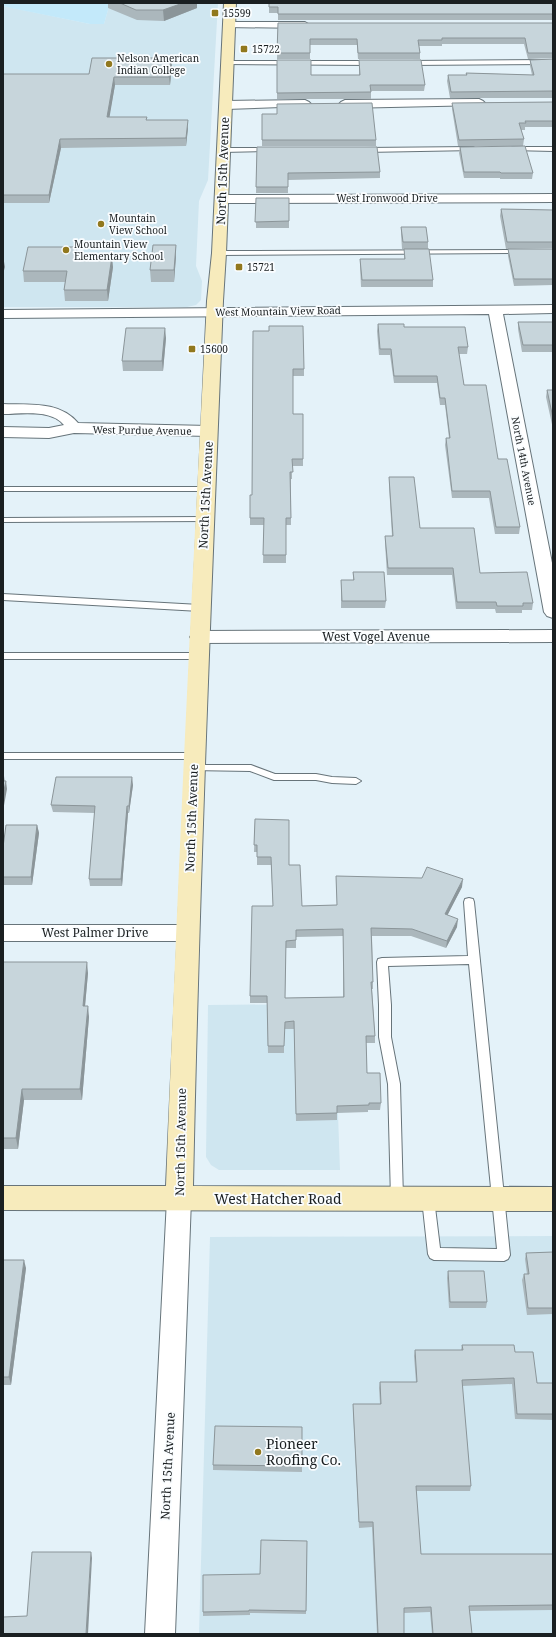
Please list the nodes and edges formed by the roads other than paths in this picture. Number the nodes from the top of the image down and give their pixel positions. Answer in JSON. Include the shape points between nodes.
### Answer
{"nodes":[{"id":1,"x":230,"y":3,"type":"edge"},
{"id":2,"x":229,"y":25,"type":"junction"},
{"id":3,"x":318,"y":25,"type":"edge"},
{"id":4,"x":553,"y":62,"type":"edge"},
{"id":5,"x":228,"y":63,"type":"junction"},
{"id":6,"x":378,"y":63,"type":"edge"},
{"id":7,"x":402,"y":63,"type":"edge"},
{"id":8,"x":490,"y":103,"type":"edge"},
{"id":9,"x":315,"y":104,"type":"edge"},
{"id":10,"x":331,"y":104,"type":"edge"},
{"id":11,"x":226,"y":105,"type":"junction"},
{"id":12,"x":482,"y":149,"type":"edge"},
{"id":13,"x":506,"y":149,"type":"edge"},
{"id":14,"x":553,"y":149,"type":"edge"},
{"id":15,"x":223,"y":150,"type":"junction"},
{"id":16,"x":278,"y":150,"type":"edge"},
{"id":17,"x":357,"y":150,"type":"edge"},
{"id":18,"x":553,"y":198,"type":"edge"},
{"id":19,"x":221,"y":199,"type":"junction"},
{"id":20,"x":529,"y":252,"type":"edge"},
{"id":21,"x":219,"y":253,"type":"junction"},
{"id":22,"x":495,"y":310,"type":"junction"},
{"id":23,"x":553,"y":310,"type":"edge"},
{"id":24,"x":215,"y":312,"type":"junction"},
{"id":25,"x":3,"y":314,"type":"edge"},
{"id":26,"x":3,"y":408,"type":"edge"},
{"id":27,"x":74,"y":428,"type":"junction"},
{"id":28,"x":209,"y":431,"type":"junction"},
{"id":29,"x":3,"y":432,"type":"edge"},
{"id":30,"x":3,"y":489,"type":"edge"},
{"id":31,"x":206,"y":489,"type":"junction"},
{"id":32,"x":205,"y":518,"type":"junction"},
{"id":33,"x":3,"y":520,"type":"edge"},
{"id":34,"x":3,"y":597,"type":"edge"},
{"id":35,"x":200,"y":608,"type":"junction"},
{"id":36,"x":553,"y":612,"type":"edge"},
{"id":37,"x":553,"y":636,"type":"edge"},
{"id":38,"x":199,"y":637,"type":"junction"},
{"id":39,"x":3,"y":656,"type":"edge"},
{"id":40,"x":198,"y":656,"type":"junction"},
{"id":41,"x":3,"y":756,"type":"edge"},
{"id":42,"x":194,"y":762,"type":"junction"},
{"id":43,"x":356,"y":781,"type":"dead end"},
{"id":44,"x":469,"y":902,"type":"dead end"},
{"id":45,"x":3,"y":933,"type":"edge"},
{"id":46,"x":187,"y":933,"type":"junction"},
{"id":47,"x":474,"y":960,"type":"junction"},
{"id":48,"x":3,"y":1198,"type":"edge"},
{"id":49,"x":179,"y":1199,"type":"junction"},
{"id":50,"x":397,"y":1199,"type":"junction"},
{"id":51,"x":428,"y":1199,"type":"junction"},
{"id":52,"x":499,"y":1199,"type":"junction"},
{"id":53,"x":553,"y":1199,"type":"edge"},
{"id":54,"x":160,"y":1634,"type":"edge"}],
"edges":[{"from":1,"to":2,"type":"street","name":"North 15th Avenue"},
{"from":2,"to":3,"type":"street"},
{"from":2,"to":5,"type":"street","name":"North 15th Avenue"},
{"from":4,"to":7,"type":"lane"},
{"from":5,"to":6,"type":"lane"},
{"from":5,"to":11,"type":"street","name":"North 15th Avenue"},
{"from":8,"to":10,"type":"street"},
{"from":9,"to":11,"type":"street"},
{"from":11,"to":15,"type":"street","name":"North 15th Avenue"},
{"from":12,"to":17,"type":"lane"},
{"from":13,"to":14,"type":"lane"},
{"from":15,"to":16,"type":"lane"},
{"from":15,"to":19,"type":"street","name":"North 15th Avenue"},
{"from":18,"to":19,"type":"street","name":"West Ironwood Drive"},
{"from":19,"to":21,"type":"street","name":"North 15th Avenue"},
{"from":20,"to":21,"type":"lane"},
{"from":21,"to":24,"type":"street","name":"North 15th Avenue"},
{"from":22,"to":23,"type":"street","name":"West Mountain View Road"},
{"from":22,"to":24,"type":"street","name":"West Mountain View Road"},
{"from":22,"to":36,"type":"street","name":"North 14th Avenue"},
{"from":24,"to":25,"type":"street","name":"West Mountain View Road"},
{"from":24,"to":28,"type":"street","name":"North 15th Avenue"},
{"from":26,"to":27,"type":"street","via":[[48,410],[66,418]]},
{"from":27,"to":28,"type":"street","name":"West Purdue Avenue"},
{"from":27,"to":29,"type":"street","name":"West Purdue Avenue","via":[[49,433]]},
{"from":28,"to":31,"type":"street","name":"North 15th Avenue"},
{"from":30,"to":31,"type":"lane"},
{"from":31,"to":32,"type":"street","name":"North 15th Avenue"},
{"from":32,"to":33,"type":"lane"},
{"from":32,"to":35,"type":"street","name":"North 15th Avenue"},
{"from":34,"to":35,"type":"lane"},
{"from":35,"to":38,"type":"street","name":"North 15th Avenue"},
{"from":37,"to":38,"type":"street","name":"West Vogel Avenue"},
{"from":38,"to":40,"type":"street","name":"North 15th Avenue"},
{"from":39,"to":40,"type":"lane"},
{"from":40,"to":42,"type":"street","name":"North 15th Avenue"},
{"from":41,"to":42,"type":"lane"},
{"from":42,"to":43,"type":"lane","via":[[251,768],[274,777],[316,777]]},
{"from":42,"to":46,"type":"street","name":"North 15th Avenue"},
{"from":44,"to":47,"type":"lane"},
{"from":45,"to":46,"type":"street","name":"West Palmer Drive"},
{"from":46,"to":49,"type":"street","name":"North 15th Avenue"},
{"from":47,"to":50,"type":"lane","via":[[382,962],[385,1037],[394,1084]]},
{"from":47,"to":52,"type":"lane"},
{"from":48,"to":49,"type":"street","name":"West Hatcher Road"},
{"from":49,"to":50,"type":"street","name":"West Hatcher Road"},
{"from":49,"to":54,"type":"street","name":"North 15th Avenue"},
{"from":50,"to":51,"type":"street","name":"West Hatcher Road"},
{"from":51,"to":52,"type":"street","name":"West Hatcher Road"},
{"from":51,"to":52,"type":"lane","via":[[434,1254],[504,1254]]},
{"from":52,"to":53,"type":"street","name":"West Hatcher Road"}]}
